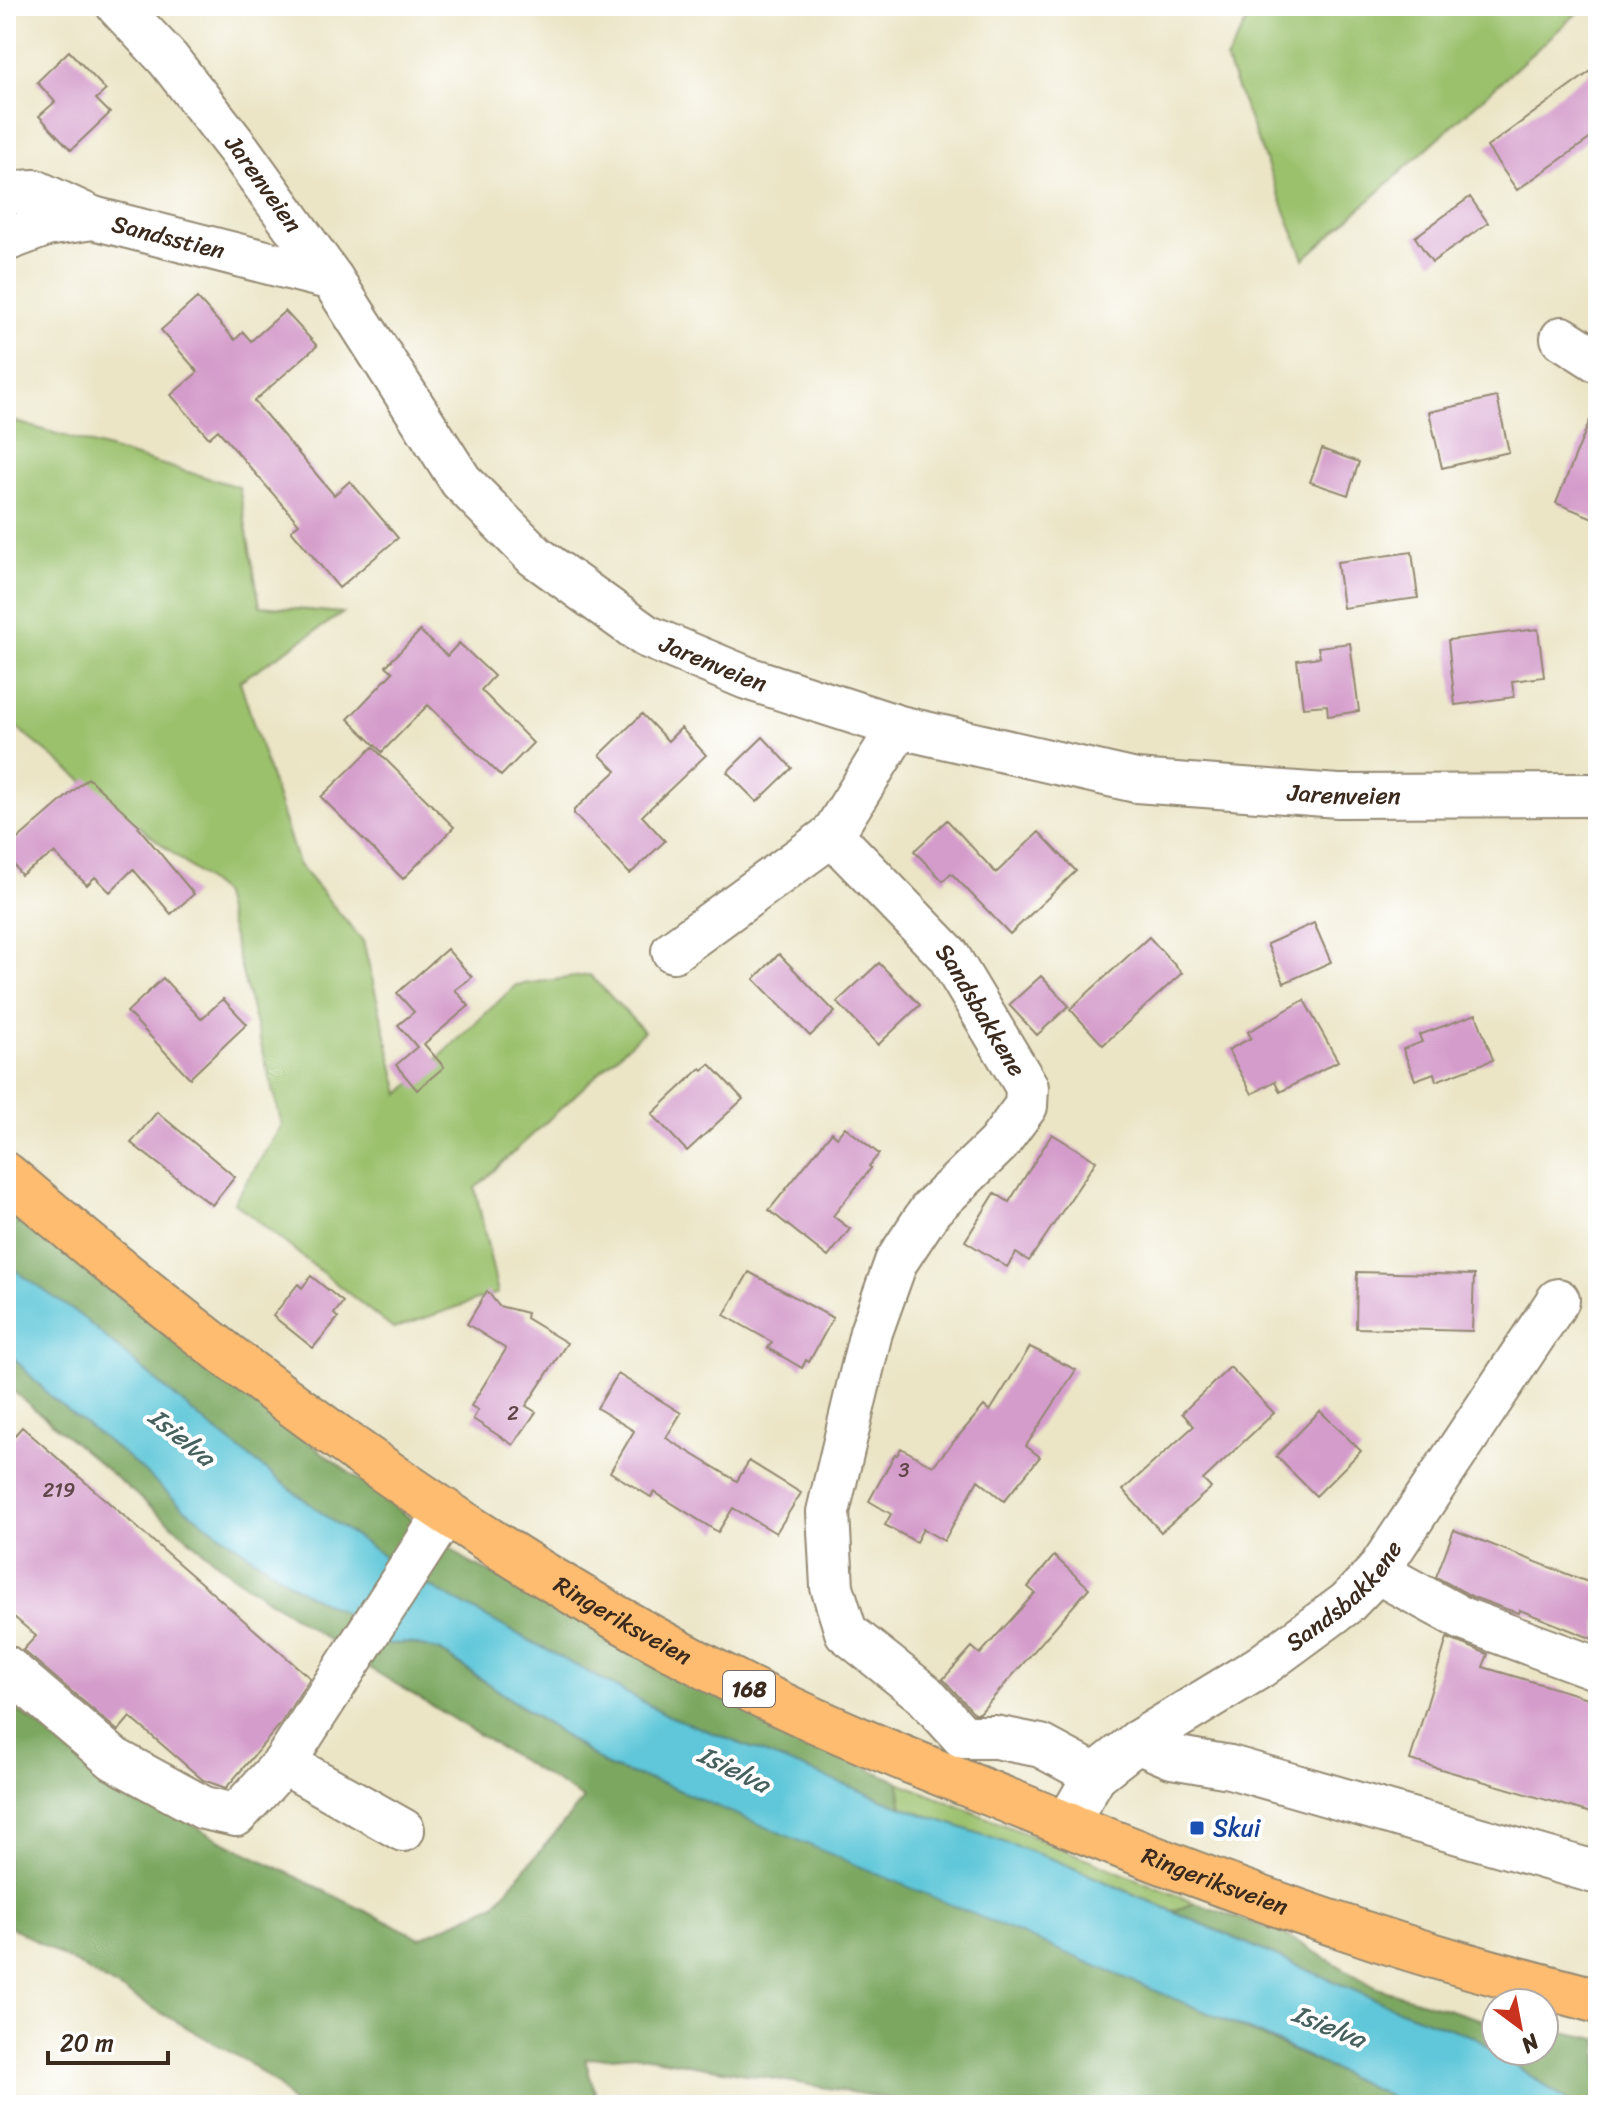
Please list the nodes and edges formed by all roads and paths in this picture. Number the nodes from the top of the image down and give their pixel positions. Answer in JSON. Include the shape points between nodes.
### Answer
{"nodes":[{"id":1,"x":118,"y":6,"type":"edge"},
{"id":2,"x":6,"y":193,"type":"edge"},
{"id":3,"x":93,"y":218,"type":"junction"},
{"id":4,"x":6,"y":240,"type":"edge"},
{"id":5,"x":332,"y":279,"type":"junction"},
{"id":6,"x":1562,"y":338,"type":"dead end"},
{"id":7,"x":1598,"y":361,"type":"edge"},
{"id":8,"x":899,"y":727,"type":"junction"},
{"id":9,"x":1597,"y":789,"type":"edge"},
{"id":10,"x":832,"y":835,"type":"junction"},
{"id":11,"x":673,"y":951,"type":"dead end"},
{"id":12,"x":6,"y":1175,"type":"edge"},
{"id":13,"x":1558,"y":1300,"type":"dead end"},
{"id":14,"x":446,"y":1512,"type":"junction"},
{"id":15,"x":1377,"y":1572,"type":"junction"},
{"id":16,"x":6,"y":1667,"type":"edge"},
{"id":17,"x":1598,"y":1669,"type":"edge"},
{"id":18,"x":1137,"y":1742,"type":"junction"},
{"id":19,"x":284,"y":1763,"type":"junction"},
{"id":20,"x":1095,"y":1775,"type":"junction"},
{"id":21,"x":1066,"y":1825,"type":"junction"},
{"id":22,"x":403,"y":1830,"type":"dead end"},
{"id":23,"x":1598,"y":1873,"type":"edge"},
{"id":24,"x":1598,"y":2001,"type":"edge"}],
"edges":[{"from":1,"to":5,"type":"street","name":"Jarenveien","via":[[195,93]]},
{"from":2,"to":3,"type":"street","via":[[35,191]]},
{"from":3,"to":4,"type":"street","name":"Sandsstien","via":[[46,225]]},
{"from":3,"to":5,"type":"street","name":"Sandsstien"},
{"from":5,"to":8,"type":"street","name":"Jarenveien","via":[[461,481],[535,556],[646,636],[747,678]]},
{"from":6,"to":7,"type":"street"},
{"from":8,"to":9,"type":"street","name":"Jarenveien","via":[[1136,781],[1338,796]]},
{"from":8,"to":10,"type":"street"},
{"from":10,"to":11,"type":"street"},
{"from":10,"to":20,"type":"street","name":"Sandsbakkene","via":[[948,955],[1027,1087],[1026,1106],[998,1144],[931,1209],[896,1262],[871,1332],[828,1512],[832,1587],[846,1632],[924,1694],[963,1737],[1041,1746]]},
{"from":12,"to":14,"type":"main road","name":"Ringeriksveien","number":"168","via":[[302,1414]]},
{"from":13,"to":15,"type":"street","name":"Sandsbakkene"},
{"from":14,"to":19,"type":"street"},
{"from":14,"to":21,"type":"main road","name":"Ringeriksveien","number":"168","via":[[746,1687]]},
{"from":15,"to":17,"type":"street","via":[[1463,1619]]},
{"from":15,"to":18,"type":"street","name":"Sandsbakkene","via":[[1347,1603],[1260,1667]]},
{"from":16,"to":19,"type":"street","via":[[114,1759],[204,1808],[236,1815]]},
{"from":18,"to":20,"type":"street","name":"Sandsbakkene"},
{"from":18,"to":23,"type":"street","via":[[1172,1757],[1230,1767]]},
{"from":19,"to":22,"type":"street"},
{"from":20,"to":21,"type":"street","name":"Sandsbakkene"},
{"from":21,"to":24,"type":"main road","name":"Ringeriksveien","number":"168","via":[[1355,1931]]}]}
